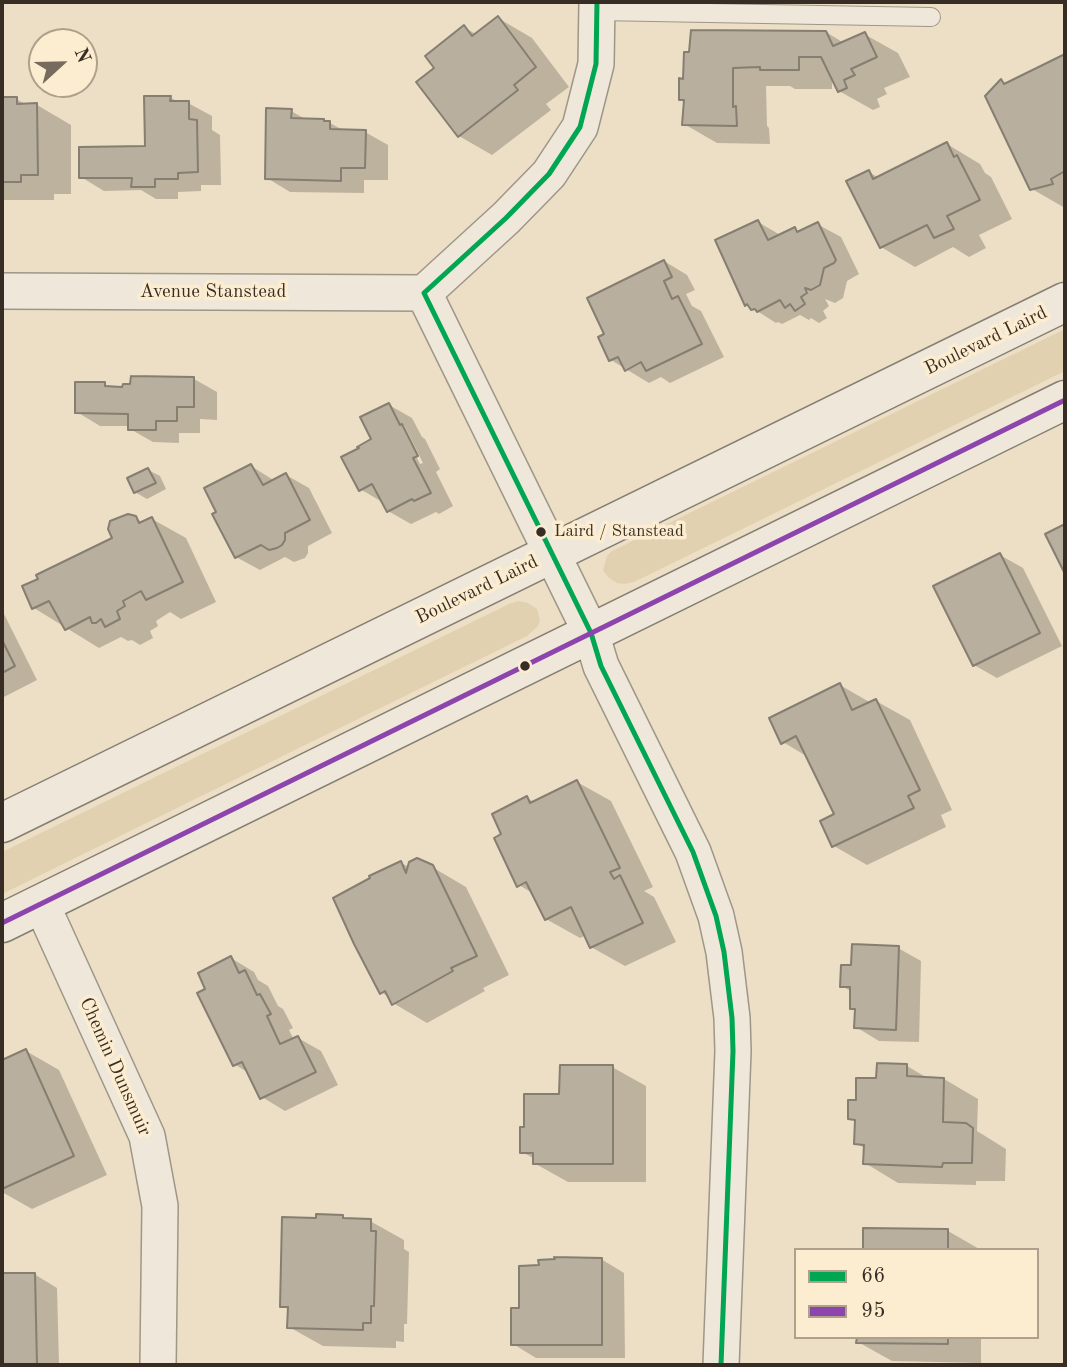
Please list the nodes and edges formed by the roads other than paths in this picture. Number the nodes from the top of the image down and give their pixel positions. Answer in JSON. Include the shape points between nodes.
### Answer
{"nodes":[{"id":1,"x":597,"y":6,"type":"edge"},
{"id":2,"x":931,"y":17,"type":"dead end"},
{"id":3,"x":2,"y":291,"type":"edge"},
{"id":4,"x":424,"y":293,"type":"junction"},
{"id":5,"x":1065,"y":302,"type":"edge"},
{"id":6,"x":1065,"y":400,"type":"edge"},
{"id":7,"x":551,"y":554,"type":"junction"},
{"id":8,"x":591,"y":633,"type":"junction"},
{"id":9,"x":2,"y":823,"type":"edge"},
{"id":10,"x":41,"y":903,"type":"junction"},
{"id":11,"x":2,"y":923,"type":"edge"},
{"id":12,"x":158,"y":1365,"type":"edge"},
{"id":13,"x":721,"y":1365,"type":"edge"}],
"edges":[{"from":1,"to":2,"type":"lane"},
{"from":1,"to":4,"type":"street","via":[[596,64],[580,127],[549,174]]},
{"from":3,"to":4,"type":"street","name":"Avenue Stanstead"},
{"from":4,"to":7,"type":"street"},
{"from":5,"to":7,"type":"street","name":"Boulevard Laird"},
{"from":6,"to":8,"type":"street"},
{"from":7,"to":8,"type":"street"},
{"from":7,"to":9,"type":"street","name":"Boulevard Laird"},
{"from":8,"to":10,"type":"street"},
{"from":8,"to":13,"type":"street","via":[[601,666],[693,852],[724,952],[733,1051]]},
{"from":10,"to":11,"type":"street"},
{"from":10,"to":12,"type":"street","name":"Chemin Dunsmuir","via":[[147,1136],[160,1206]]}]}
